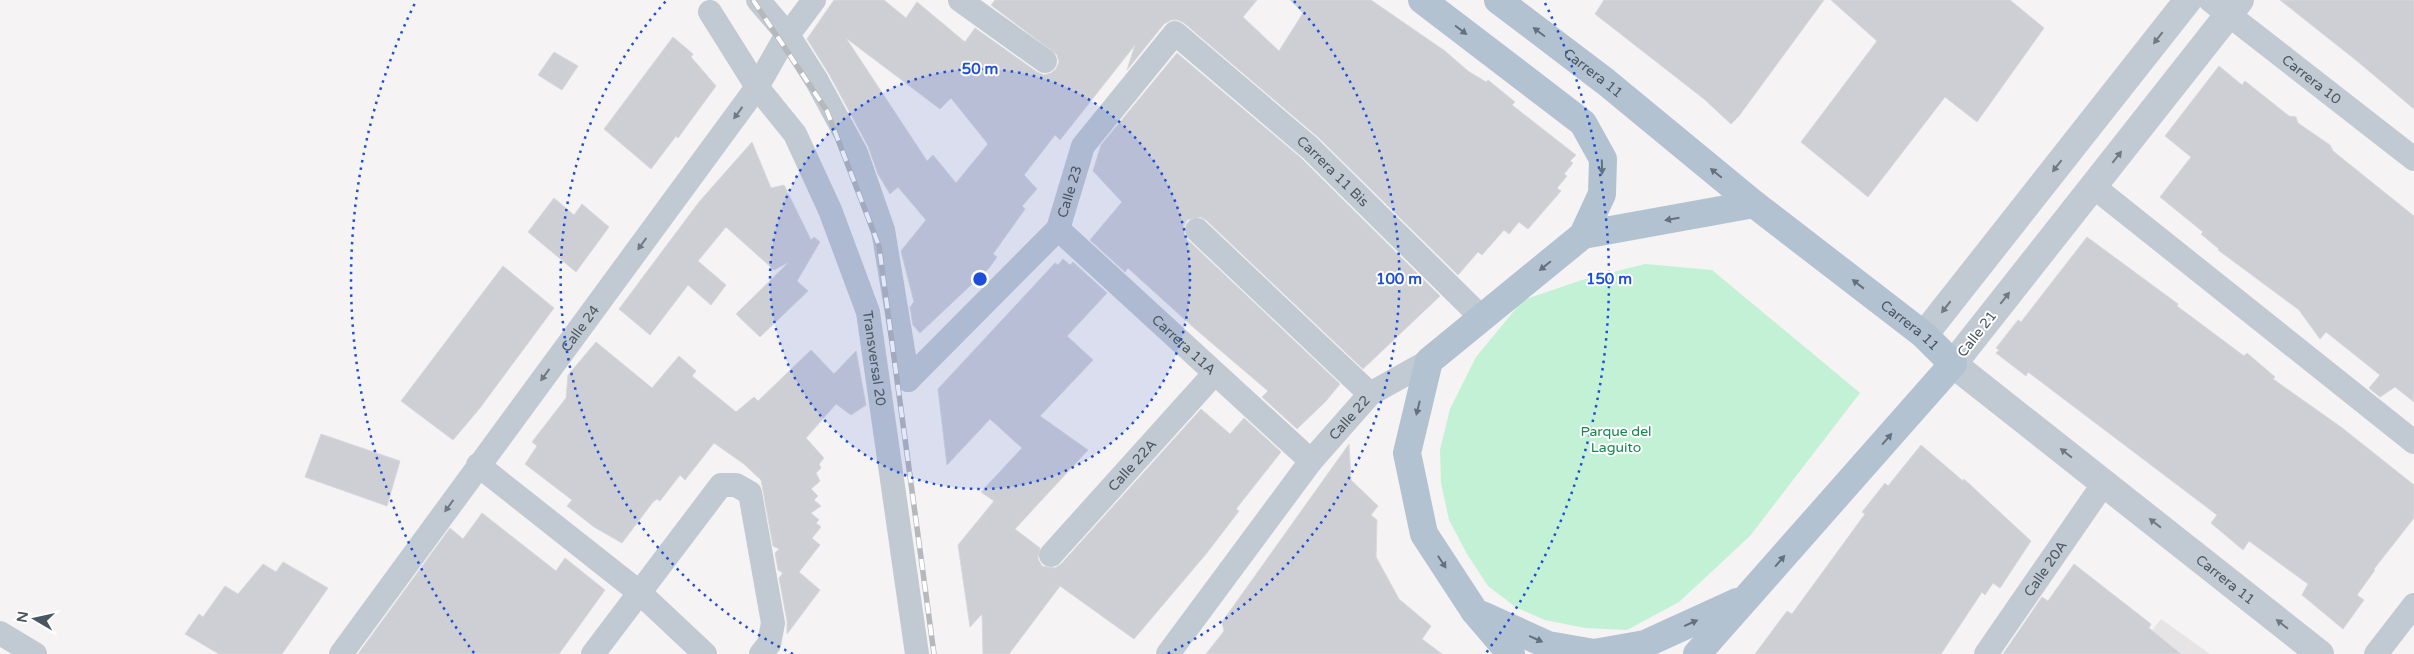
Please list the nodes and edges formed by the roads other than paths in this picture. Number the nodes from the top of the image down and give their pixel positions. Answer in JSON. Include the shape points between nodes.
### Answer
{"nodes":[{"id":1,"x":758,"y":0,"type":"edge"},
{"id":2,"x":814,"y":0,"type":"edge"},
{"id":3,"x":960,"y":0,"type":"edge"},
{"id":4,"x":1422,"y":0,"type":"edge"},
{"id":5,"x":1498,"y":0,"type":"edge"},
{"id":6,"x":2188,"y":0,"type":"edge"},
{"id":7,"x":2226,"y":5,"type":"edge"},
{"id":8,"x":710,"y":12,"type":"dead end"},
{"id":9,"x":1175,"y":33,"type":"joint"},
{"id":10,"x":788,"y":35,"type":"junction"},
{"id":11,"x":1045,"y":61,"type":"dead end"},
{"id":12,"x":758,"y":87,"type":"junction"},
{"id":13,"x":2414,"y":159,"type":"edge"},
{"id":14,"x":2094,"y":186,"type":"junction"},
{"id":15,"x":1754,"y":204,"type":"junction"},
{"id":16,"x":1058,"y":229,"type":"junction"},
{"id":17,"x":1197,"y":230,"type":"dead end"},
{"id":18,"x":1583,"y":235,"type":"junction"},
{"id":19,"x":1482,"y":318,"type":"junction"},
{"id":20,"x":1924,"y":335,"type":"junction"},
{"id":21,"x":1430,"y":361,"type":"junction"},
{"id":22,"x":1954,"y":364,"type":"junction"},
{"id":23,"x":1214,"y":374,"type":"junction"},
{"id":24,"x":1370,"y":394,"type":"junction"},
{"id":25,"x":2414,"y":442,"type":"edge"},
{"id":26,"x":1311,"y":462,"type":"junction"},
{"id":27,"x":478,"y":466,"type":"junction"},
{"id":28,"x":2104,"y":483,"type":"junction"},
{"id":29,"x":1051,"y":555,"type":"dead end"},
{"id":30,"x":640,"y":594,"type":"junction"},
{"id":31,"x":1748,"y":597,"type":"junction"},
{"id":32,"x":2414,"y":605,"type":"edge"},
{"id":33,"x":1475,"y":612,"type":"junction"},
{"id":34,"x":0,"y":633,"type":"edge"},
{"id":35,"x":35,"y":654,"type":"edge"},
{"id":36,"x":341,"y":654,"type":"edge"},
{"id":37,"x":593,"y":654,"type":"edge"},
{"id":38,"x":705,"y":654,"type":"edge"},
{"id":39,"x":761,"y":654,"type":"edge"},
{"id":40,"x":917,"y":654,"type":"edge"},
{"id":41,"x":1168,"y":654,"type":"edge"},
{"id":42,"x":1511,"y":654,"type":"edge"},
{"id":43,"x":1697,"y":654,"type":"edge"},
{"id":44,"x":1986,"y":654,"type":"edge"},
{"id":45,"x":2320,"y":654,"type":"edge"},
{"id":46,"x":2376,"y":654,"type":"edge"}],
"edges":[{"from":1,"to":10,"type":"street"},
{"from":2,"to":10,"type":"street","name":"Calle 24"},
{"from":3,"to":11,"type":"street"},
{"from":4,"to":18,"type":"main road","one_way":true,"via":[[1583,123],[1603,160],[1602,194]]},
{"from":15,"to":5,"type":"main road","name":"Carrera 11","one_way":true,"via":[[1606,82]]},
{"from":6,"to":20,"type":"street","one_way":true},
{"from":7,"to":13,"type":"street","name":"Carrera 10"},
{"from":14,"to":7,"type":"street","name":"Calle 21","one_way":true},
{"from":8,"to":12,"type":"street"},
{"from":9,"to":16,"type":"street","name":"Calle 23","via":[[1083,146]]},
{"from":9,"to":19,"type":"street","name":"Carrera 11 Bis","via":[[1310,148]]},
{"from":10,"to":12,"type":"street","name":"Calle 24"},
{"from":10,"to":16,"type":"street","name":"Calle 23","via":[[856,153],[883,230],[908,380]]},
{"from":12,"to":27,"type":"street","name":"Calle 24","one_way":true},
{"from":12,"to":40,"type":"street","name":"Transversal 20","via":[[795,134],[830,210],[868,312]]},
{"from":22,"to":14,"type":"street","name":"Calle 21","one_way":true},
{"from":14,"to":25,"type":"street"},
{"from":15,"to":18,"type":"main road","one_way":true},
{"from":20,"to":15,"type":"main road","name":"Carrera 11","one_way":true},
{"from":16,"to":23,"type":"street","name":"Carrera 11A"},
{"from":17,"to":24,"type":"street"},
{"from":18,"to":19,"type":"main road","name":"Calle 22","one_way":true},
{"from":19,"to":21,"type":"main road","name":"Calle 22"},
{"from":20,"to":22,"type":"main road","name":"Carrera 11"},
{"from":21,"to":24,"type":"street","name":"Calle 22"},
{"from":21,"to":33,"type":"main road","one_way":true,"via":[[1407,453],[1424,534]]},
{"from":28,"to":22,"type":"street","name":"Carrera 11","one_way":true},
{"from":31,"to":22,"type":"main road","name":"Calle 21","one_way":true},
{"from":23,"to":26,"type":"street","name":"Carrera 11A"},
{"from":23,"to":29,"type":"street","name":"Calle 22A"},
{"from":24,"to":26,"type":"street","name":"Calle 22"},
{"from":26,"to":41,"type":"street","name":"Calle 22"},
{"from":27,"to":30,"type":"street"},
{"from":27,"to":36,"type":"street","name":"Calle 24","one_way":true},
{"from":28,"to":44,"type":"street","name":"Calle 20A"},
{"from":45,"to":28,"type":"street","name":"Carrera 11","one_way":true},
{"from":30,"to":37,"type":"street"},
{"from":30,"to":38,"type":"street"},
{"from":30,"to":39,"type":"street","via":[[721,485],[736,485],[750,492],[773,622],[769,644]]},
{"from":33,"to":31,"type":"main road","one_way":true,"via":[[1548,645],[1594,653],[1645,644]]},
{"from":31,"to":43,"type":"main road","name":"Calle 21"},
{"from":32,"to":46,"type":"street"},
{"from":33,"to":42,"type":"main road"},
{"from":34,"to":35,"type":"street"}]}
